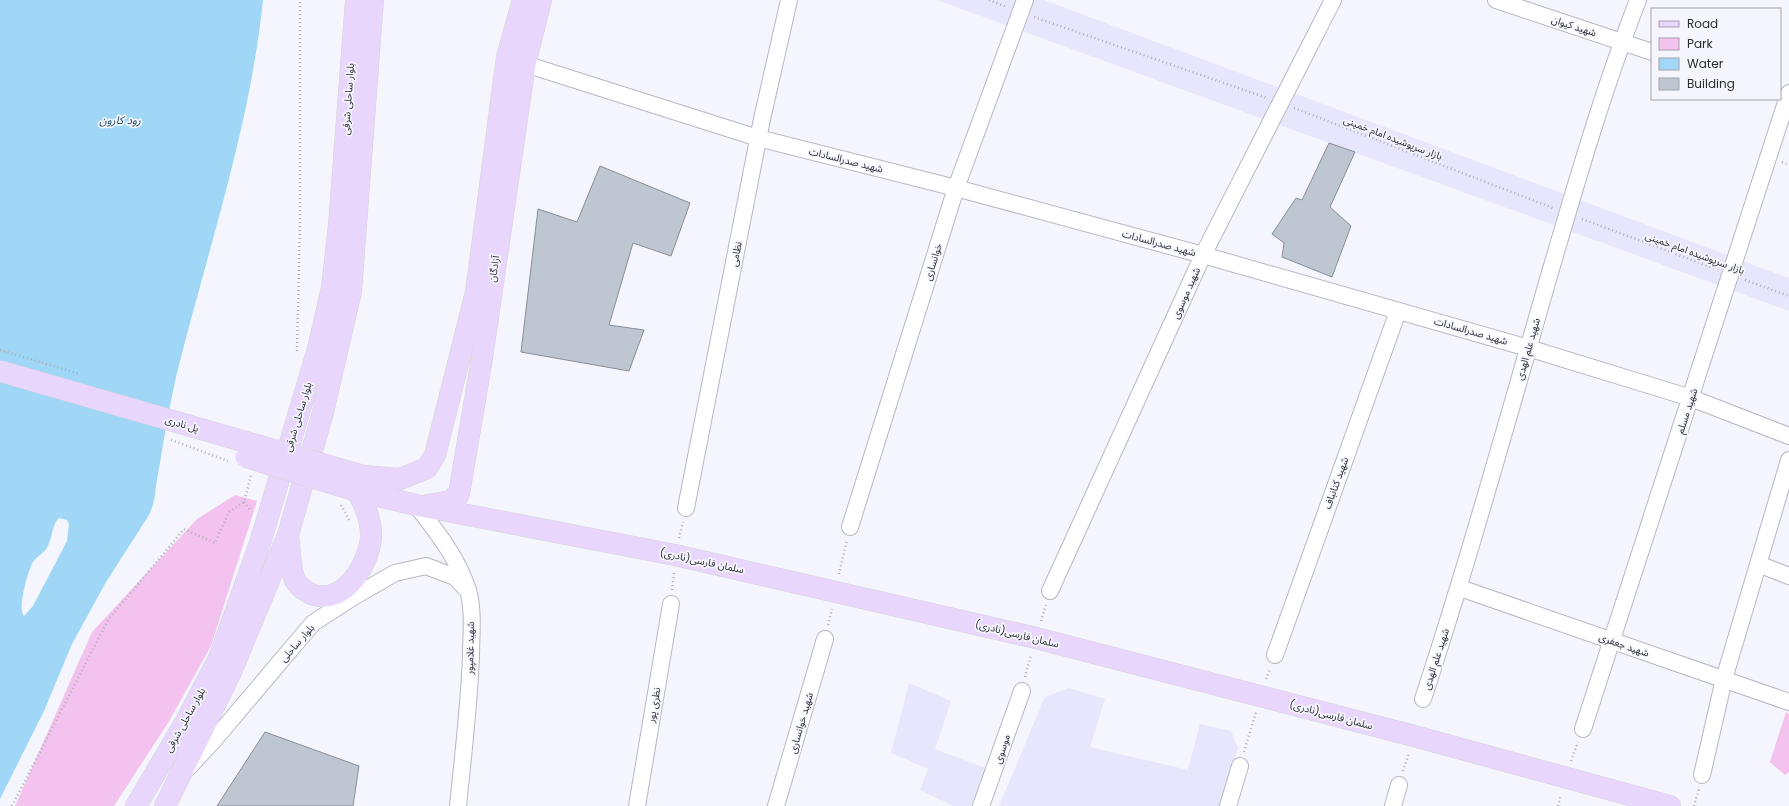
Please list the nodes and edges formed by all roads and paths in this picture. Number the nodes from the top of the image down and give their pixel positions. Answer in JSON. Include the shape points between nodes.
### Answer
{"nodes":[{"id":1,"x":300,"y":0,"type":"edge"},
{"id":2,"x":356,"y":0,"type":"edge"},
{"id":3,"x":373,"y":0,"type":"edge"},
{"id":4,"x":523,"y":0,"type":"edge"},
{"id":5,"x":541,"y":0,"type":"edge"},
{"id":6,"x":789,"y":0,"type":"edge"},
{"id":7,"x":988,"y":0,"type":"edge"},
{"id":8,"x":1333,"y":0,"type":"edge"},
{"id":9,"x":1496,"y":0,"type":"edge"},
{"id":10,"x":1638,"y":0,"type":"edge"},
{"id":11,"x":1023,"y":6,"type":"edge"},
{"id":12,"x":1622,"y":42,"type":"junction"},
{"id":13,"x":1651,"y":52,"type":"edge"},
{"id":14,"x":525,"y":64,"type":"junction"},
{"id":15,"x":1786,"y":95,"type":"edge"},
{"id":16,"x":1281,"y":103,"type":"junction"},
{"id":17,"x":758,"y":138,"type":"junction"},
{"id":18,"x":956,"y":188,"type":"junction"},
{"id":19,"x":1567,"y":214,"type":"junction"},
{"id":20,"x":1203,"y":255,"type":"junction"},
{"id":21,"x":1729,"y":274,"type":"junction"},
{"id":22,"x":1789,"y":296,"type":"edge"},
{"id":23,"x":1398,"y":311,"type":"junction"},
{"id":24,"x":1528,"y":348,"type":"junction"},
{"id":25,"x":297,"y":352,"type":"dead end"},
{"id":26,"x":0,"y":371,"type":"edge"},
{"id":27,"x":0,"y":384,"type":"edge"},
{"id":28,"x":1691,"y":398,"type":"junction"},
{"id":29,"x":1789,"y":436,"type":"edge"},
{"id":30,"x":167,"y":439,"type":"dead end"},
{"id":31,"x":1789,"y":460,"type":"edge"},
{"id":32,"x":230,"y":462,"type":"dead end"},
{"id":33,"x":252,"y":469,"type":"dead end"},
{"id":34,"x":360,"y":484,"type":"junction"},
{"id":35,"x":340,"y":502,"type":"dead end"},
{"id":36,"x":416,"y":505,"type":"junction"},
{"id":37,"x":686,"y":508,"type":"dead end"},
{"id":38,"x":850,"y":527,"type":"dead end"},
{"id":39,"x":288,"y":535,"type":"junction"},
{"id":40,"x":371,"y":538,"type":"junction"},
{"id":41,"x":1758,"y":564,"type":"junction"},
{"id":42,"x":1789,"y":576,"type":"edge"},
{"id":43,"x":1460,"y":588,"type":"junction"},
{"id":44,"x":468,"y":591,"type":"junction"},
{"id":45,"x":1050,"y":591,"type":"dead end"},
{"id":46,"x":671,"y":604,"type":"dead end"},
{"id":47,"x":825,"y":639,"type":"dead end"},
{"id":48,"x":1612,"y":640,"type":"junction"},
{"id":49,"x":1274,"y":655,"type":"dead end"},
{"id":50,"x":1724,"y":679,"type":"junction"},
{"id":51,"x":1022,"y":691,"type":"dead end"},
{"id":52,"x":1423,"y":699,"type":"dead end"},
{"id":53,"x":1789,"y":702,"type":"edge"},
{"id":54,"x":1583,"y":729,"type":"dead end"},
{"id":55,"x":1240,"y":766,"type":"dead end"},
{"id":56,"x":1702,"y":775,"type":"dead end"},
{"id":57,"x":179,"y":778,"type":"junction"},
{"id":58,"x":1399,"y":785,"type":"dead end"},
{"id":59,"x":12,"y":806,"type":"edge"},
{"id":60,"x":136,"y":806,"type":"edge"},
{"id":61,"x":164,"y":806,"type":"edge"},
{"id":62,"x":458,"y":806,"type":"edge"},
{"id":63,"x":637,"y":806,"type":"edge"},
{"id":64,"x":776,"y":806,"type":"edge"},
{"id":65,"x":981,"y":806,"type":"edge"},
{"id":66,"x":1228,"y":806,"type":"edge"},
{"id":67,"x":1393,"y":806,"type":"edge"},
{"id":68,"x":1670,"y":806,"type":"edge"}],
"edges":[{"from":1,"to":25,"type":"path"},
{"from":2,"to":60,"type":"main road","name":"بلوار ساحلی شرقی","via":[[339,226],[332,288],[318,349],[260,543],[219,658],[186,721]]},
{"from":3,"to":39,"type":"main road","name":"بلوار ساحلی شرقی","via":[[351,291],[324,412]]},
{"from":4,"to":34,"type":"main road","name":"آزادگان","via":[[507,57],[476,292],[436,455],[426,468],[400,479]]},
{"from":5,"to":14,"type":"main road","name":"آزادگان"},
{"from":6,"to":17,"type":"street","name":"نظامی"},
{"from":7,"to":11,"type":"path","name":"بازار سرپوشیده امام خمینی"},
{"from":8,"to":16,"type":"street","name":"شهید موسوی"},
{"from":9,"to":12,"type":"street","name":"شهید کیوان"},
{"from":10,"to":12,"type":"street","name":"شهید علم الهدی"},
{"from":11,"to":16,"type":"path","name":"بازار سرپوشیده امام خمینی"},
{"from":11,"to":18,"type":"street","name":"خوانساری"},
{"from":12,"to":13,"type":"street","name":"شهید کیوان"},
{"from":12,"to":19,"type":"street","name":"شهید علم الهدی"},
{"from":14,"to":17,"type":"street","name":"شهید صدرالسادات"},
{"from":14,"to":36,"type":"main road","name":"آزادگان","via":[[482,358],[459,494],[450,501],[439,504]]},
{"from":15,"to":21,"type":"street","name":"شهید مسلم"},
{"from":16,"to":19,"type":"path","name":"بازار سرپوشیده امام خمینی"},
{"from":16,"to":20,"type":"street","name":"شهید موسوی"},
{"from":17,"to":18,"type":"street","name":"شهید صدرالسادات"},
{"from":17,"to":37,"type":"street","name":"نظامی"},
{"from":18,"to":20,"type":"street","name":"شهید صدرالسادات"},
{"from":18,"to":38,"type":"street","name":"خوانساری"},
{"from":19,"to":21,"type":"path","name":"بازار سرپوشیده امام خمینی"},
{"from":19,"to":24,"type":"street","name":"شهید علم الهدی"},
{"from":20,"to":23,"type":"street","name":"شهید صدرالسادات"},
{"from":20,"to":45,"type":"street","name":"شهید موسوی"},
{"from":21,"to":22,"type":"path","name":"بازار سرپوشیده امام خمینی"},
{"from":21,"to":28,"type":"street","name":"شهید مسلم"},
{"from":23,"to":24,"type":"street","name":"شهید صدرالسادات"},
{"from":23,"to":49,"type":"street","name":"شهید کتانباف"},
{"from":24,"to":28,"type":"street","name":"شهید صدرالسادات"},
{"from":24,"to":43,"type":"street","name":"شهید علم الهدی"},
{"from":26,"to":34,"type":"main road","name":"پل نادری","bridge":true},
{"from":27,"to":34,"type":"main road","name":"پل نادری","bridge":true},
{"from":28,"to":29,"type":"street","name":"شهید صدرالسادات"},
{"from":28,"to":48,"type":"street","name":"شهید مسلم"},
{"from":30,"to":32,"type":"path"},
{"from":31,"to":41,"type":"street"},
{"from":33,"to":59,"type":"path","via":[[244,502],[229,512],[215,543],[184,529],[108,620]]},
{"from":34,"to":36,"type":"main road","name":"سلمان فارسی(نادری)"},
{"from":34,"to":40,"type":"main road"},
{"from":35,"to":40,"type":"path","via":[[352,525]]},
{"from":36,"to":44,"type":"street","name":"شهید غلامپور","via":[[444,539]]},
{"from":36,"to":68,"type":"main road","name":"سلمان فارسی(نادری)","via":[[675,555],[1036,638]]},
{"from":39,"to":40,"type":"main road","via":[[295,580],[307,593],[320,596],[330,596],[342,591],[363,567]]},
{"from":39,"to":57,"type":"main road","name":"بلوار ساحلی شرقی","via":[[231,672]]},
{"from":41,"to":42,"type":"street"},
{"from":41,"to":50,"type":"street"},
{"from":43,"to":48,"type":"street","name":"شهید جعفری"},
{"from":43,"to":52,"type":"street","name":"شهید علم الهدی"},
{"from":44,"to":57,"type":"street","name":"بلوار ساحلی","via":[[455,577],[426,566],[395,573],[319,619]]},
{"from":44,"to":62,"type":"street","name":"شهید غلامپور","via":[[472,625],[468,717]]},
{"from":46,"to":63,"type":"street","name":"نظری پور"},
{"from":47,"to":64,"type":"street","name":"شهید خوانساری"},
{"from":48,"to":50,"type":"street","name":"شهید جعفری"},
{"from":48,"to":54,"type":"street","name":"شهید مسلم"},
{"from":50,"to":53,"type":"street","name":"شهید جعفری"},
{"from":50,"to":56,"type":"street"},
{"from":51,"to":65,"type":"street","name":"موسوی"},
{"from":55,"to":66,"type":"street"},
{"from":57,"to":61,"type":"main road","name":"بلوار ساحلی شرقی"},
{"from":58,"to":67,"type":"street"}]}
